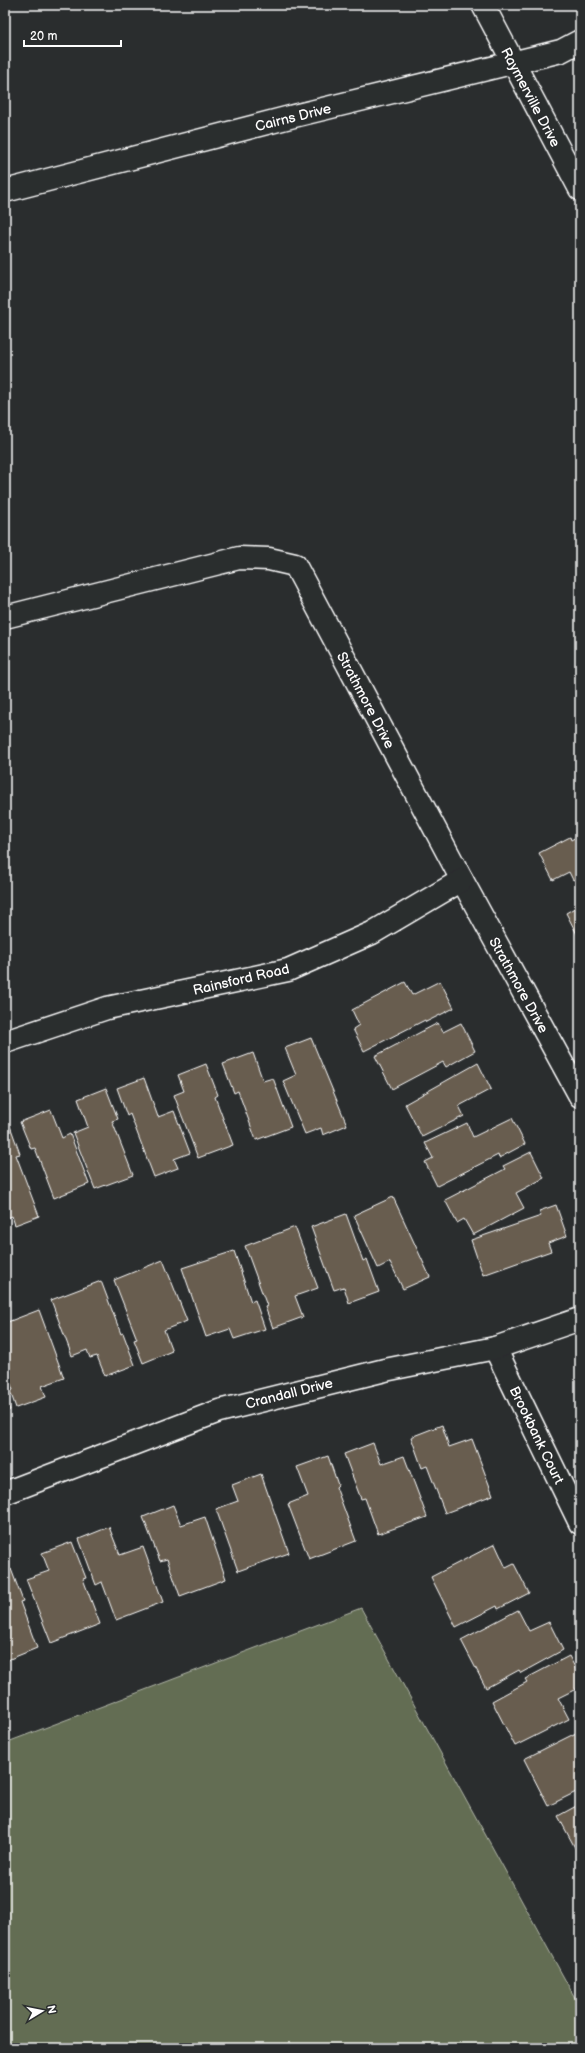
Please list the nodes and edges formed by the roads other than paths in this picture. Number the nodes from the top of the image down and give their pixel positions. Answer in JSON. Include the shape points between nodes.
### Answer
{"nodes":[{"id":1,"x":483,"y":5,"type":"edge"},
{"id":2,"x":580,"y":41,"type":"edge"},
{"id":3,"x":513,"y":62,"type":"junction"},
{"id":4,"x":580,"y":189,"type":"edge"},
{"id":5,"x":5,"y":191,"type":"edge"},
{"id":6,"x":5,"y":617,"type":"edge"},
{"id":7,"x":462,"y":880,"type":"junction"},
{"id":8,"x":5,"y":1042,"type":"edge"},
{"id":9,"x":580,"y":1096,"type":"edge"},
{"id":10,"x":580,"y":1319,"type":"edge"},
{"id":11,"x":495,"y":1348,"type":"junction"},
{"id":12,"x":5,"y":1493,"type":"edge"},
{"id":13,"x":580,"y":1523,"type":"edge"}],
"edges":[{"from":1,"to":3,"type":"street","name":"Raymerville Drive"},
{"from":2,"to":3,"type":"street","name":"Cairns Drive","via":[[561,51]]},
{"from":3,"to":4,"type":"street","name":"Raymerville Drive"},
{"from":3,"to":5,"type":"street","name":"Cairns Drive"},
{"from":6,"to":7,"type":"street","name":"Strathmore Drive","via":[[240,558],[269,559],[294,565]]},
{"from":7,"to":8,"type":"street","name":"Rainsford Road","via":[[372,933],[288,970],[107,1008]]},
{"from":7,"to":9,"type":"street","name":"Strathmore Drive"},
{"from":10,"to":11,"type":"street","name":"Crandall Drive"},
{"from":11,"to":12,"type":"street","name":"Crandall Drive","via":[[385,1370],[219,1410]]},
{"from":11,"to":13,"type":"street","name":"Brookbank Court"}]}
